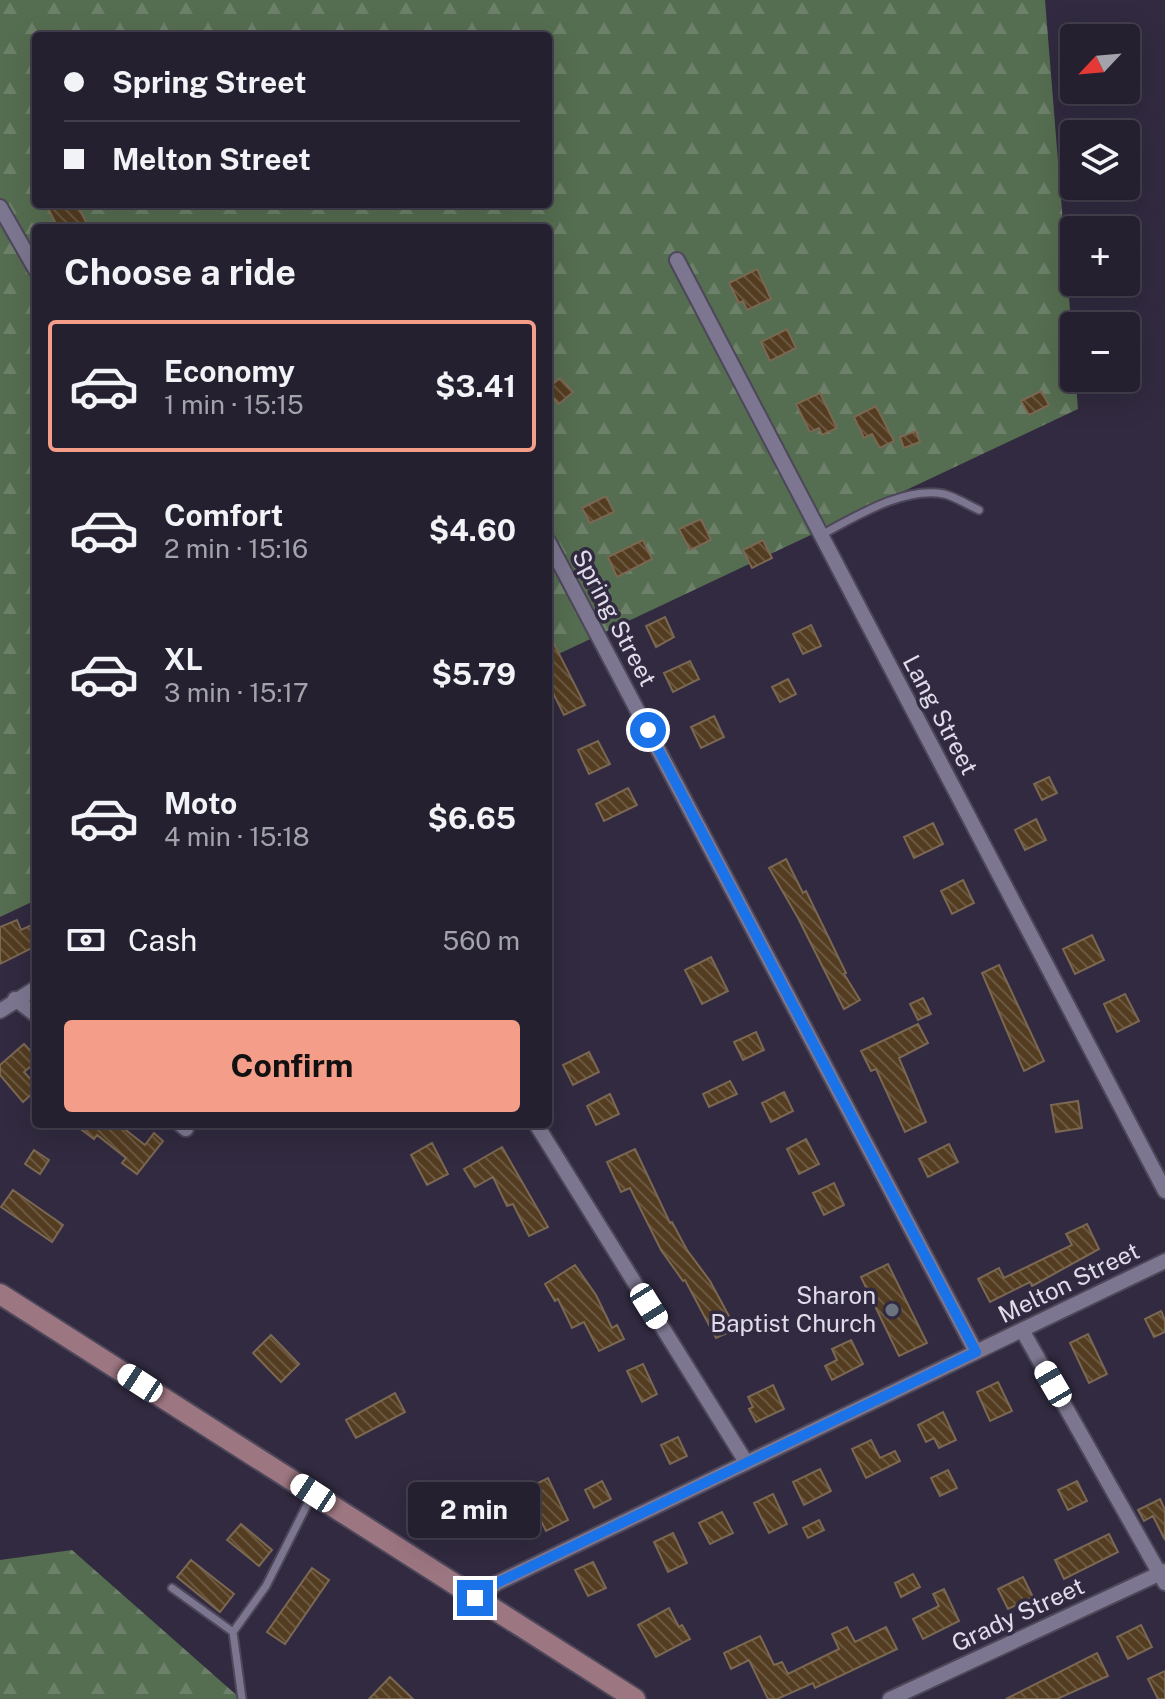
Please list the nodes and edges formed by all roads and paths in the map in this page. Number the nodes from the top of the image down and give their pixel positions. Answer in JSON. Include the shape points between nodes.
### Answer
{"nodes":[{"id":1,"x":0,"y":207,"type":"edge"},
{"id":2,"x":677,"y":260,"type":"dead end"},
{"id":3,"x":32,"y":263,"type":"edge"},
{"id":4,"x":979,"y":510,"type":"dead end"},
{"id":5,"x":821,"y":535,"type":"junction"},
{"id":6,"x":552,"y":549,"type":"edge"},
{"id":7,"x":32,"y":990,"type":"edge"},
{"id":8,"x":15,"y":999,"type":"junction"},
{"id":9,"x":0,"y":1011,"type":"edge"},
{"id":10,"x":32,"y":1012,"type":"edge"},
{"id":11,"x":538,"y":1128,"type":"edge"},
{"id":12,"x":1165,"y":1191,"type":"edge"},
{"id":13,"x":1165,"y":1261,"type":"edge"},
{"id":14,"x":0,"y":1294,"type":"edge"},
{"id":15,"x":1022,"y":1330,"type":"junction"},
{"id":16,"x":976,"y":1352,"type":"junction"},
{"id":17,"x":746,"y":1462,"type":"junction"},
{"id":18,"x":313,"y":1493,"type":"junction"},
{"id":19,"x":1163,"y":1576,"type":"edge"},
{"id":20,"x":172,"y":1588,"type":"dead end"},
{"id":21,"x":475,"y":1598,"type":"junction"},
{"id":22,"x":233,"y":1632,"type":"junction"},
{"id":23,"x":242,"y":1699,"type":"edge"},
{"id":24,"x":635,"y":1699,"type":"edge"},
{"id":25,"x":890,"y":1699,"type":"edge"}],
"edges":[{"from":1,"to":3,"type":"street"},
{"from":2,"to":5,"type":"street","name":"Lang Street"},
{"from":4,"to":5,"type":"lane","via":[[945,494],[921,494],[881,504]]},
{"from":5,"to":12,"type":"street","name":"Lang Street"},
{"from":6,"to":16,"type":"street","name":"Spring Street"},
{"from":7,"to":8,"type":"street"},
{"from":8,"to":9,"type":"street"},
{"from":8,"to":10,"type":"street"},
{"from":11,"to":17,"type":"street"},
{"from":13,"to":15,"type":"street","name":"Melton Street"},
{"from":14,"to":18,"type":"main road"},
{"from":15,"to":16,"type":"street","name":"Melton Street"},
{"from":15,"to":19,"type":"street"},
{"from":16,"to":17,"type":"street","name":"Melton Street"},
{"from":17,"to":21,"type":"street","name":"Melton Street"},
{"from":18,"to":21,"type":"main road"},
{"from":18,"to":22,"type":"lane","via":[[266,1586]]},
{"from":19,"to":25,"type":"street","name":"Grady Street"},
{"from":20,"to":22,"type":"lane"},
{"from":21,"to":24,"type":"main road"},
{"from":22,"to":23,"type":"lane"}]}
